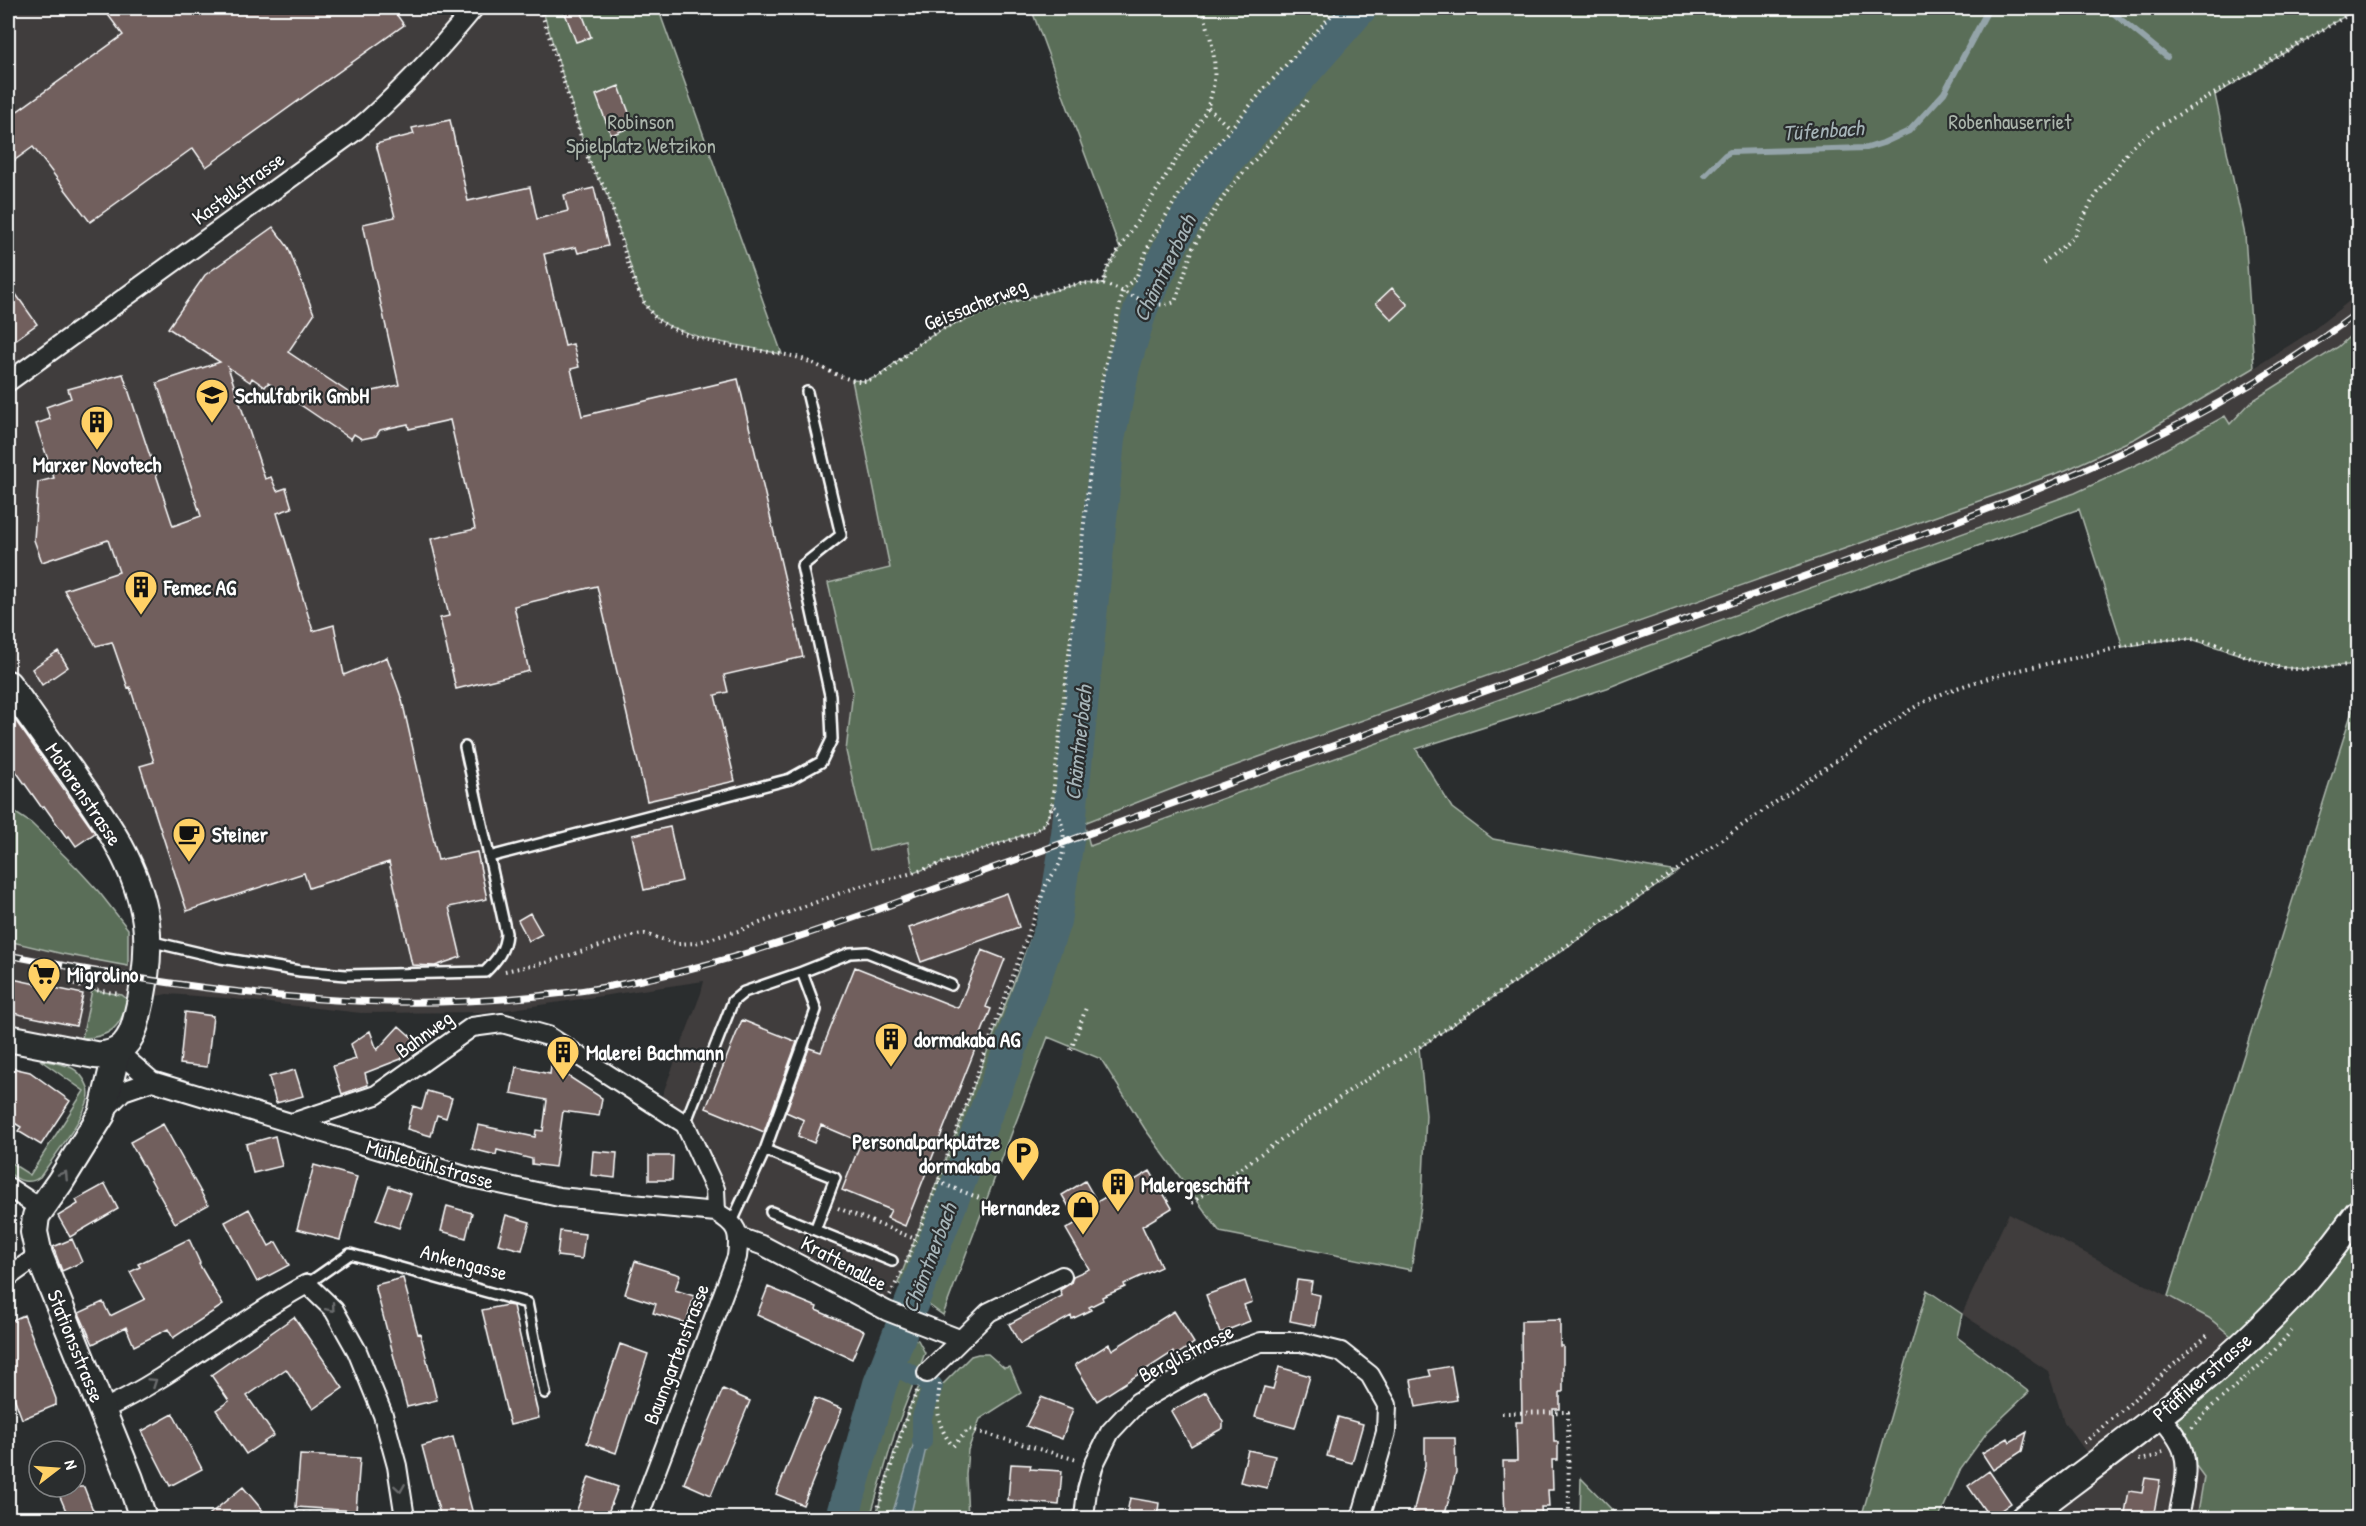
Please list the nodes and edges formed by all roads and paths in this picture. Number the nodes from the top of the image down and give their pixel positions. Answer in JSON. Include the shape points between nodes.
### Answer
{"nodes":[{"id":1,"x":474,"y":8,"type":"edge"},
{"id":2,"x":540,"y":8,"type":"edge"},
{"id":3,"x":1202,"y":8,"type":"edge"},
{"id":4,"x":1338,"y":8,"type":"edge"},
{"id":5,"x":2358,"y":9,"type":"edge"},
{"id":6,"x":1309,"y":99,"type":"dead end"},
{"id":7,"x":1208,"y":108,"type":"junction"},
{"id":8,"x":1230,"y":128,"type":"junction"},
{"id":9,"x":2043,"y":263,"type":"dead end"},
{"id":10,"x":1103,"y":285,"type":"junction"},
{"id":11,"x":1123,"y":292,"type":"junction"},
{"id":12,"x":8,"y":382,"type":"edge"},
{"id":13,"x":807,"y":392,"type":"dead end"},
{"id":14,"x":2358,"y":664,"type":"edge"},
{"id":15,"x":8,"y":684,"type":"edge"},
{"id":16,"x":465,"y":747,"type":"dead end"},
{"id":17,"x":1053,"y":803,"type":"junction"},
{"id":18,"x":489,"y":857,"type":"junction"},
{"id":19,"x":147,"y":941,"type":"junction"},
{"id":20,"x":485,"y":972,"type":"junction"},
{"id":21,"x":802,"y":972,"type":"junction"},
{"id":22,"x":69,"y":981,"type":"dead end"},
{"id":23,"x":951,"y":985,"type":"dead end"},
{"id":24,"x":142,"y":997,"type":"junction"},
{"id":25,"x":1086,"y":1008,"type":"dead end"},
{"id":26,"x":8,"y":1038,"type":"edge"},
{"id":27,"x":1071,"y":1050,"type":"dead end"},
{"id":28,"x":117,"y":1051,"type":"junction"},
{"id":29,"x":152,"y":1081,"type":"junction"},
{"id":30,"x":102,"y":1114,"type":"junction"},
{"id":31,"x":292,"y":1123,"type":"junction"},
{"id":32,"x":686,"y":1124,"type":"junction"},
{"id":33,"x":765,"y":1150,"type":"junction"},
{"id":34,"x":938,"y":1182,"type":"junction"},
{"id":35,"x":8,"y":1187,"type":"edge"},
{"id":36,"x":826,"y":1202,"type":"junction"},
{"id":37,"x":1192,"y":1203,"type":"dead end"},
{"id":38,"x":40,"y":1208,"type":"junction"},
{"id":39,"x":771,"y":1212,"type":"dead end"},
{"id":40,"x":2358,"y":1213,"type":"edge"},
{"id":41,"x":1010,"y":1214,"type":"dead end"},
{"id":42,"x":729,"y":1224,"type":"junction"},
{"id":43,"x":815,"y":1230,"type":"junction"},
{"id":44,"x":915,"y":1239,"type":"junction"},
{"id":45,"x":39,"y":1255,"type":"junction"},
{"id":46,"x":892,"y":1261,"type":"dead end"},
{"id":47,"x":1062,"y":1276,"type":"dead end"},
{"id":48,"x":8,"y":1277,"type":"edge"},
{"id":49,"x":307,"y":1284,"type":"junction"},
{"id":50,"x":885,"y":1310,"type":"junction"},
{"id":51,"x":2210,"y":1333,"type":"dead end"},
{"id":52,"x":959,"y":1339,"type":"junction"},
{"id":53,"x":933,"y":1378,"type":"junction"},
{"id":54,"x":545,"y":1393,"type":"dead end"},
{"id":55,"x":102,"y":1410,"type":"junction"},
{"id":56,"x":1502,"y":1413,"type":"dead end"},
{"id":57,"x":2159,"y":1415,"type":"junction"},
{"id":58,"x":2081,"y":1446,"type":"dead end"},
{"id":59,"x":1060,"y":1455,"type":"dead end"},
{"id":60,"x":142,"y":1518,"type":"edge"},
{"id":61,"x":287,"y":1518,"type":"edge"},
{"id":62,"x":325,"y":1518,"type":"edge"},
{"id":63,"x":405,"y":1518,"type":"edge"},
{"id":64,"x":638,"y":1518,"type":"edge"},
{"id":65,"x":875,"y":1518,"type":"edge"},
{"id":66,"x":1084,"y":1518,"type":"edge"},
{"id":67,"x":1361,"y":1518,"type":"edge"},
{"id":68,"x":1569,"y":1518,"type":"edge"},
{"id":69,"x":2024,"y":1518,"type":"edge"},
{"id":70,"x":2178,"y":1518,"type":"edge"}],
"edges":[{"from":1,"to":12,"type":"street","name":"Kastellstrasse","via":[[406,85],[354,132]]},
{"from":2,"to":10,"type":"path","name":"Geissacherweg","via":[[590,164],[608,196],[637,286],[645,305],[671,327],[705,339],[804,358],[852,380],[865,381],[879,376],[943,329],[1009,303],[1081,283]]},
{"from":3,"to":7,"type":"path","via":[[1213,44],[1216,77]]},
{"from":4,"to":8,"type":"path"},
{"from":5,"to":9,"type":"path","via":[[2132,146],[2092,201],[2073,238]]},
{"from":6,"to":11,"type":"path","name":"Geissacherweg","via":[[1229,189],[1207,222],[1175,302],[1166,306],[1155,304]]},
{"from":7,"to":8,"type":"path"},
{"from":7,"to":10,"type":"path","via":[[1107,269]]},
{"from":8,"to":11,"type":"path","via":[[1183,188],[1151,240],[1136,278]]},
{"from":10,"to":11,"type":"path","name":"Geissacherweg"},
{"from":11,"to":17,"type":"path","via":[[1103,369],[1090,458]]},
{"from":13,"to":18,"type":"lane","via":[[841,535],[802,566],[830,695],[832,739],[821,762],[790,778]]},
{"from":14,"to":37,"type":"path","via":[[2278,667],[2212,642],[2167,640],[2056,662],[1931,698],[1353,1088]]},
{"from":15,"to":19,"type":"street","name":"Motorenstrasse","via":[[108,824],[136,885]]},
{"from":16,"to":18,"type":"lane"},
{"from":17,"to":20,"type":"path","via":[[1045,823],[1035,831],[914,873],[857,887],[738,931],[678,944],[636,935],[535,966]]},
{"from":17,"to":34,"type":"path","via":[[1063,828],[1061,860],[1046,885]]},
{"from":18,"to":20,"type":"lane","via":[[506,944]]},
{"from":19,"to":20,"type":"lane","via":[[300,971],[346,975]]},
{"from":19,"to":24,"type":"street","name":"Motorenstrasse"},
{"from":21,"to":23,"type":"lane","via":[[850,953],[867,952]]},
{"from":21,"to":32,"type":"lane","via":[[744,992],[733,1001]]},
{"from":21,"to":33,"type":"lane","via":[[816,1010]]},
{"from":22,"to":24,"type":"path","via":[[83,988]]},
{"from":24,"to":28,"type":"street","name":"Motorenstrasse","via":[[130,1039]]},
{"from":25,"to":27,"type":"path"},
{"from":26,"to":28,"type":"street","via":[[95,1055]]},
{"from":28,"to":29,"type":"street","name":"Mühlebühlstrasse"},
{"from":28,"to":30,"type":"street","name":"Motorenstrasse"},
{"from":29,"to":30,"type":"street","via":[[123,1091]]},
{"from":29,"to":31,"type":"street","name":"Mühlebühlstrasse"},
{"from":38,"to":30,"type":"street","name":"Motorenstrasse","one_way":true},
{"from":31,"to":32,"type":"street","name":"Bahnweg","via":[[376,1095],[472,1027],[502,1023],[548,1036]]},
{"from":31,"to":42,"type":"street","name":"Mühlebühlstrasse","via":[[472,1178],[559,1197]]},
{"from":32,"to":42,"type":"street"},
{"from":33,"to":36,"type":"lane","via":[[835,1178]]},
{"from":33,"to":42,"type":"lane"},
{"from":34,"to":41,"type":"path"},
{"from":34,"to":44,"type":"path"},
{"from":35,"to":38,"type":"street"},
{"from":36,"to":43,"type":"lane"},
{"from":36,"to":44,"type":"path"},
{"from":38,"to":45,"type":"street","name":"Stationsstrasse","via":[[34,1224]]},
{"from":39,"to":43,"type":"lane"},
{"from":40,"to":57,"type":"street","name":"Pfäffikerstrasse","via":[[2290,1298],[2242,1345]]},
{"from":42,"to":50,"type":"street","name":"Krattenallee"},
{"from":42,"to":64,"type":"street","name":"Baumgartenstrasse","via":[[737,1257]]},
{"from":43,"to":46,"type":"lane"},
{"from":44,"to":50,"type":"path"},
{"from":45,"to":48,"type":"street"},
{"from":45,"to":55,"type":"street","name":"Stationsstrasse"},
{"from":47,"to":52,"type":"street","via":[[989,1312]]},
{"from":49,"to":54,"type":"lane","name":"Ankengasse","via":[[350,1254],[527,1302]]},
{"from":55,"to":49,"type":"street","name":"Ankengasse","one_way":true,"via":[[132,1396]]},
{"from":49,"to":63,"type":"street","one_way":true,"via":[[334,1310],[357,1352],[383,1415],[397,1466]]},
{"from":50,"to":52,"type":"street","name":"Krattenallee"},
{"from":51,"to":58,"type":"path"},
{"from":52,"to":53,"type":"street"},
{"from":53,"to":59,"type":"path","via":[[941,1427],[953,1446],[969,1429]]},
{"from":53,"to":65,"type":"path","via":[[908,1412]]},
{"from":55,"to":60,"type":"street","name":"Stationsstrasse"},
{"from":56,"to":68,"type":"path","via":[[1568,1412]]},
{"from":57,"to":69,"type":"street","name":"Pfäffikerstrasse"},
{"from":57,"to":70,"type":"street","via":[[2183,1452]]},
{"from":61,"to":62,"type":"path","via":[[292,1513]]},
{"from":66,"to":67,"type":"street","name":"Berglistrasse","via":[[1094,1464],[1110,1432],[1138,1402],[1212,1360],[1251,1345],[1301,1342],[1341,1352],[1370,1376],[1387,1406],[1386,1432]]}]}
